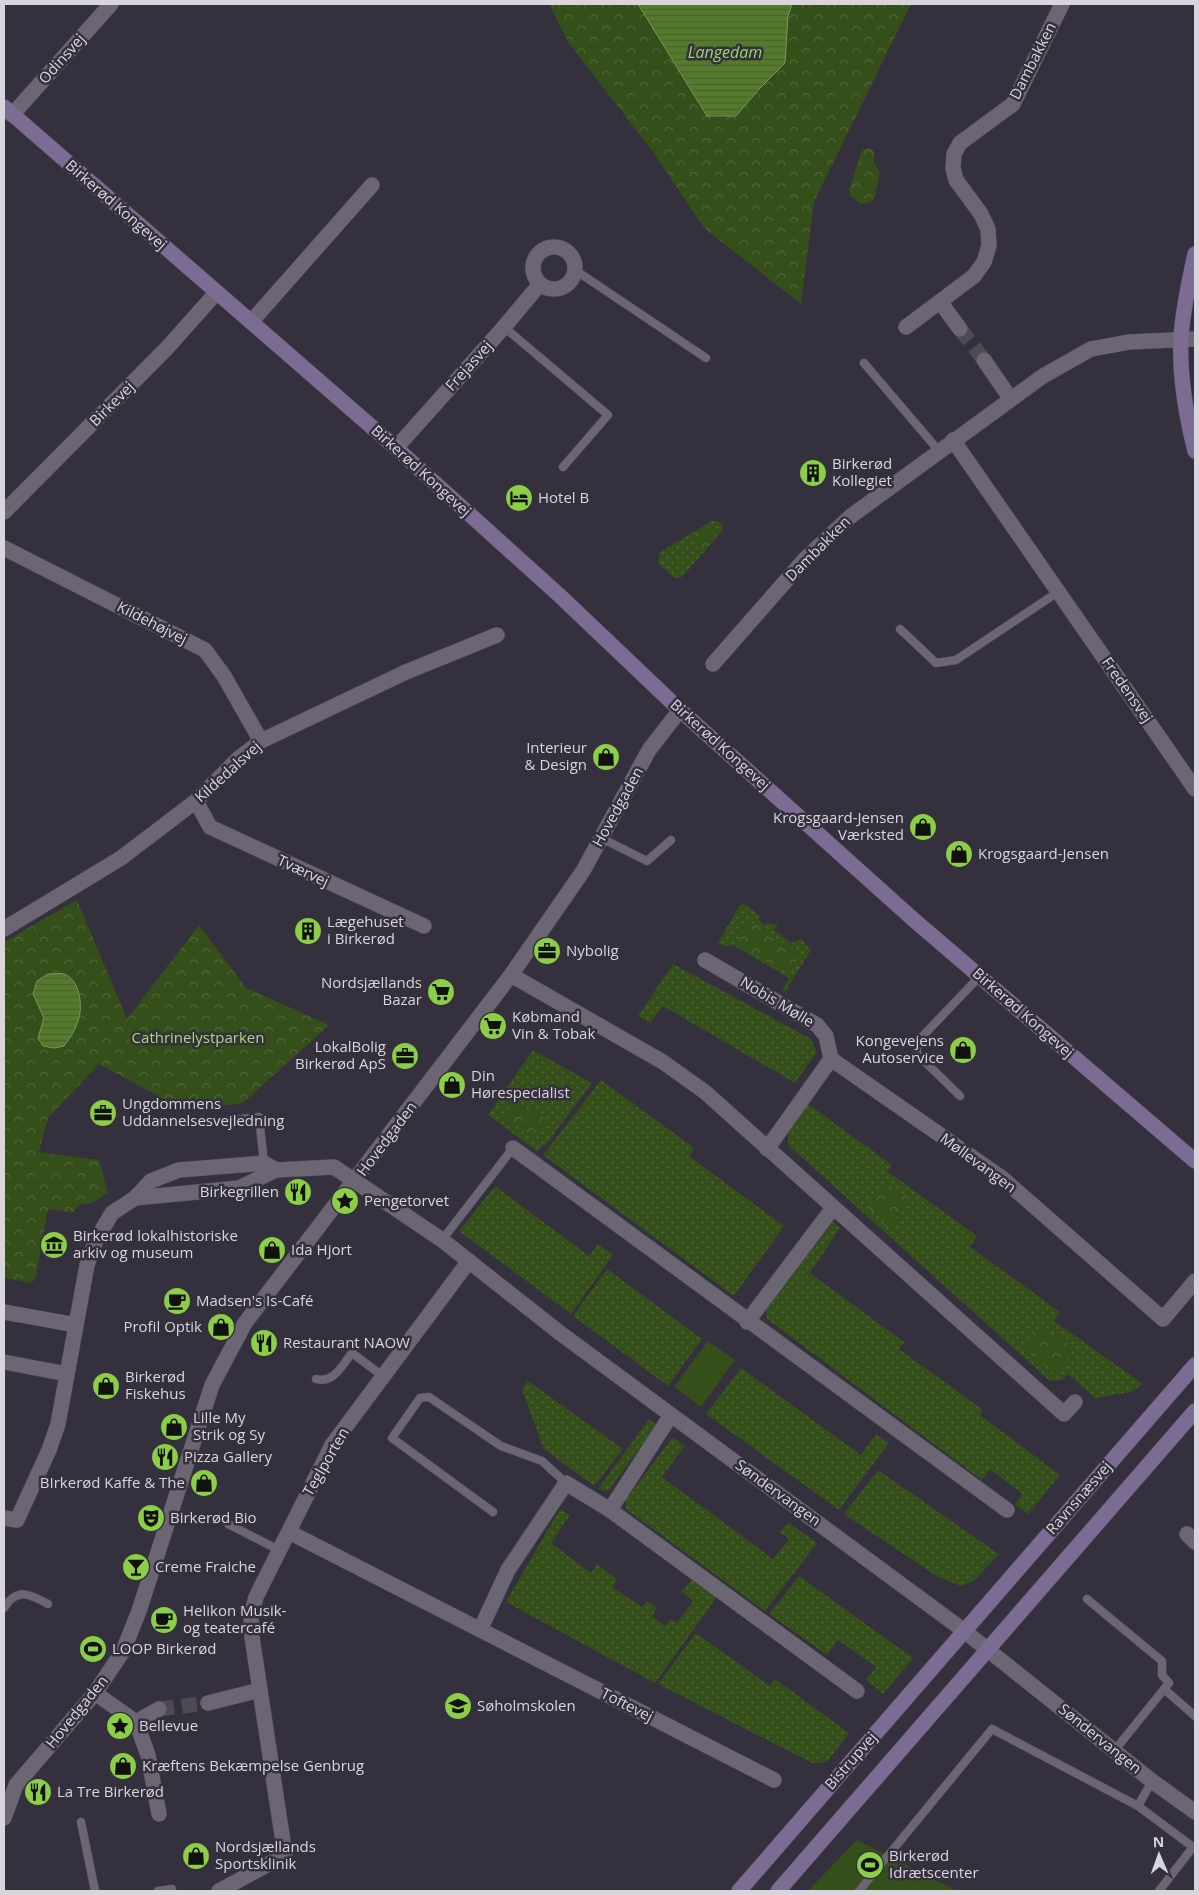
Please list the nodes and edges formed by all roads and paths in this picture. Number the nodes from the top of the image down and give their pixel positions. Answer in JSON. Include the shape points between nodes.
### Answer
{"nodes":[{"id":1,"x":111,"y":4,"type":"edge"},
{"id":2,"x":1062,"y":4,"type":"edge"},
{"id":3,"x":8,"y":111,"type":"edge"},
{"id":4,"x":372,"y":184,"type":"dead end"},
{"id":5,"x":1195,"y":254,"type":"edge"},
{"id":6,"x":575,"y":270,"type":"junction"},
{"id":7,"x":540,"y":284,"type":"junction"},
{"id":8,"x":216,"y":293,"type":"junction"},
{"id":9,"x":941,"y":302,"type":"junction"},
{"id":10,"x":251,"y":322,"type":"junction"},
{"id":11,"x":504,"y":327,"type":"junction"},
{"id":12,"x":906,"y":327,"type":"dead end"},
{"id":13,"x":960,"y":329,"type":"tunnel mouth"},
{"id":14,"x":1188,"y":339,"type":"edge"},
{"id":15,"x":706,"y":358,"type":"dead end"},
{"id":16,"x":984,"y":360,"type":"tunnel mouth"},
{"id":17,"x":864,"y":362,"type":"dead end"},
{"id":18,"x":1010,"y":398,"type":"junction"},
{"id":19,"x":953,"y":440,"type":"junction"},
{"id":20,"x":396,"y":448,"type":"junction"},
{"id":21,"x":939,"y":450,"type":"junction"},
{"id":22,"x":1195,"y":451,"type":"edge"},
{"id":23,"x":563,"y":467,"type":"dead end"},
{"id":24,"x":4,"y":512,"type":"edge"},
{"id":25,"x":4,"y":548,"type":"edge"},
{"id":26,"x":1058,"y":592,"type":"junction"},
{"id":27,"x":900,"y":629,"type":"dead end"},
{"id":28,"x":496,"y":635,"type":"dead end"},
{"id":29,"x":713,"y":664,"type":"dead end"},
{"id":30,"x":680,"y":710,"type":"junction"},
{"id":31,"x":262,"y":741,"type":"junction"},
{"id":32,"x":1195,"y":789,"type":"edge"},
{"id":33,"x":196,"y":801,"type":"junction"},
{"id":34,"x":602,"y":838,"type":"junction"},
{"id":35,"x":671,"y":840,"type":"dead end"},
{"id":36,"x":424,"y":926,"type":"dead end"},
{"id":37,"x":4,"y":929,"type":"edge"},
{"id":38,"x":706,"y":960,"type":"dead end"},
{"id":39,"x":511,"y":975,"type":"junction"},
{"id":40,"x":980,"y":976,"type":"junction"},
{"id":41,"x":831,"y":1059,"type":"junction"},
{"id":42,"x":960,"y":1096,"type":"dead end"},
{"id":43,"x":207,"y":1123,"type":"dead end"},
{"id":44,"x":513,"y":1148,"type":"joint"},
{"id":45,"x":767,"y":1149,"type":"junction"},
{"id":46,"x":1195,"y":1161,"type":"edge"},
{"id":47,"x":270,"y":1167,"type":"junction"},
{"id":48,"x":356,"y":1181,"type":"junction"},
{"id":49,"x":134,"y":1198,"type":"junction"},
{"id":50,"x":833,"y":1208,"type":"junction"},
{"id":51,"x":442,"y":1240,"type":"junction"},
{"id":52,"x":469,"y":1261,"type":"junction"},
{"id":53,"x":1195,"y":1281,"type":"edge"},
{"id":54,"x":4,"y":1312,"type":"edge"},
{"id":55,"x":747,"y":1322,"type":"junction"},
{"id":56,"x":76,"y":1325,"type":"junction"},
{"id":57,"x":4,"y":1362,"type":"edge"},
{"id":58,"x":1195,"y":1365,"type":"edge"},
{"id":59,"x":67,"y":1374,"type":"junction"},
{"id":60,"x":384,"y":1377,"type":"junction"},
{"id":61,"x":316,"y":1379,"type":"dead end"},
{"id":62,"x":1075,"y":1402,"type":"dead end"},
{"id":63,"x":1195,"y":1411,"type":"edge"},
{"id":64,"x":672,"y":1415,"type":"junction"},
{"id":65,"x":566,"y":1483,"type":"junction"},
{"id":66,"x":610,"y":1510,"type":"junction"},
{"id":67,"x":1007,"y":1510,"type":"dead end"},
{"id":68,"x":493,"y":1512,"type":"dead end"},
{"id":69,"x":4,"y":1518,"type":"edge"},
{"id":70,"x":228,"y":1524,"type":"dead end"},
{"id":71,"x":289,"y":1532,"type":"junction"},
{"id":72,"x":279,"y":1550,"type":"junction"},
{"id":73,"x":1087,"y":1598,"type":"dead end"},
{"id":74,"x":48,"y":1604,"type":"dead end"},
{"id":75,"x":4,"y":1608,"type":"edge"},
{"id":76,"x":480,"y":1630,"type":"junction"},
{"id":77,"x":963,"y":1630,"type":"junction"},
{"id":78,"x":988,"y":1650,"type":"junction"},
{"id":79,"x":1164,"y":1689,"type":"junction"},
{"id":80,"x":260,"y":1690,"type":"junction"},
{"id":81,"x":857,"y":1691,"type":"dead end"},
{"id":82,"x":94,"y":1694,"type":"junction"},
{"id":83,"x":208,"y":1703,"type":"tunnel mouth"},
{"id":84,"x":159,"y":1709,"type":"tunnel mouth"},
{"id":85,"x":1195,"y":1716,"type":"edge"},
{"id":86,"x":136,"y":1722,"type":"junction"},
{"id":87,"x":1114,"y":1751,"type":"junction"},
{"id":88,"x":774,"y":1780,"type":"dead end"},
{"id":89,"x":1152,"y":1781,"type":"junction"},
{"id":90,"x":1138,"y":1806,"type":"junction"},
{"id":91,"x":1195,"y":1812,"type":"edge"},
{"id":92,"x":160,"y":1814,"type":"dead end"},
{"id":93,"x":4,"y":1818,"type":"edge"},
{"id":94,"x":81,"y":1822,"type":"dead end"},
{"id":95,"x":172,"y":1890,"type":"edge"},
{"id":96,"x":95,"y":1891,"type":"edge"},
{"id":97,"x":158,"y":1891,"type":"edge"},
{"id":98,"x":219,"y":1891,"type":"edge"},
{"id":99,"x":739,"y":1891,"type":"edge"},
{"id":100,"x":778,"y":1891,"type":"edge"},
{"id":101,"x":858,"y":1891,"type":"edge"},
{"id":102,"x":1159,"y":1891,"type":"edge"}],
"edges":[{"from":1,"to":3,"type":"street","name":"Odinsvej"},
{"from":2,"to":9,"type":"street","name":"Dambakken","via":[[1013,104],[960,143],[954,154],[956,180],[981,214],[988,229],[989,246],[984,262],[974,276]]},
{"from":3,"to":8,"type":"main road","name":"Birkerød Kongevej"},
{"from":4,"to":10,"type":"street"},
{"from":5,"to":14,"type":"main road","via":[[1184,304]]},
{"from":6,"to":7,"type":"street","via":[[570,282],[559,289]]},
{"from":6,"to":7,"type":"street","via":[[568,252],[562,248],[547,248],[541,251],[534,263],[533,271]]},
{"from":6,"to":15,"type":"lane"},
{"from":7,"to":11,"type":"street","name":"Frejasvej"},
{"from":8,"to":10,"type":"main road","name":"Birkerød Kongevej"},
{"from":8,"to":24,"type":"street","name":"Birkevej","via":[[168,348]]},
{"from":9,"to":12,"type":"street","name":"Dambakken"},
{"from":9,"to":13,"type":"street"},
{"from":10,"to":20,"type":"main road","name":"Birkerød Kongevej"},
{"from":11,"to":20,"type":"street","name":"Frejasvej"},
{"from":11,"to":23,"type":"lane","via":[[608,415]]},
{"from":14,"to":18,"type":"street","name":"Dambakken","via":[[1129,342],[1091,349]]},
{"from":14,"to":22,"type":"main road","via":[[1185,411]]},
{"from":16,"to":18,"type":"street"},
{"from":17,"to":21,"type":"lane"},
{"from":18,"to":19,"type":"street","name":"Dambakken"},
{"from":19,"to":21,"type":"street","name":"Dambakken"},
{"from":19,"to":26,"type":"street","name":"Fredensvej"},
{"from":20,"to":30,"type":"main road","name":"Birkerød Kongevej"},
{"from":21,"to":29,"type":"street","name":"Dambakken","via":[[851,516],[805,559]]},
{"from":25,"to":31,"type":"street","name":"Kildehøjvej","via":[[205,650]]},
{"from":26,"to":27,"type":"lane","via":[[956,660],[936,663]]},
{"from":26,"to":32,"type":"street","name":"Fredensvej"},
{"from":28,"to":31,"type":"street","name":"Kildedalsvej","via":[[406,672]]},
{"from":30,"to":34,"type":"street","name":"Hovedgaden","via":[[649,750]]},
{"from":30,"to":40,"type":"main road","name":"Birkerød Kongevej"},
{"from":31,"to":33,"type":"street","name":"Kildedalsvej","via":[[238,759]]},
{"from":33,"to":36,"type":"street","name":"Tværvej","via":[[210,827]]},
{"from":33,"to":37,"type":"street","name":"Kildedalsvej","via":[[121,858]]},
{"from":34,"to":35,"type":"lane","via":[[647,861]]},
{"from":34,"to":39,"type":"street","name":"Hovedgaden","via":[[583,872]]},
{"from":38,"to":41,"type":"street","name":"Nobis Mølle","via":[[817,1026],[826,1036]]},
{"from":39,"to":45,"type":"street","via":[[662,1062],[705,1092]]},
{"from":39,"to":48,"type":"street","name":"Hovedgaden"},
{"from":40,"to":42,"type":"lane","via":[[917,1042],[917,1054]]},
{"from":40,"to":46,"type":"main road","name":"Birkerød Kongevej"},
{"from":41,"to":45,"type":"street"},
{"from":41,"to":53,"type":"street","name":"Møllevangen","via":[[1002,1178],[1163,1319]]},
{"from":43,"to":47,"type":"lane","via":[[259,1117]]},
{"from":44,"to":51,"type":"lane"},
{"from":44,"to":55,"type":"street"},
{"from":45,"to":50,"type":"street"},
{"from":47,"to":48,"type":"street","name":"Søndervangen","via":[[334,1167]]},
{"from":47,"to":49,"type":"street","via":[[238,1188]]},
{"from":47,"to":49,"type":"street","name":"Søndervangen","via":[[179,1170],[151,1180]]},
{"from":48,"to":51,"type":"street","name":"Søndervangen"},
{"from":48,"to":82,"type":"street","name":"Hovedgaden","via":[[245,1323],[212,1385],[139,1611],[123,1651]]},
{"from":49,"to":56,"type":"street","name":"Søndervangen","via":[[112,1213],[96,1240],[87,1265]]},
{"from":50,"to":55,"type":"street"},
{"from":50,"to":62,"type":"street","via":[[1064,1414]]},
{"from":51,"to":52,"type":"street","name":"Søndervangen"},
{"from":52,"to":60,"type":"street","name":"Teglporten"},
{"from":52,"to":64,"type":"street","name":"Søndervangen"},
{"from":54,"to":56,"type":"street"},
{"from":55,"to":67,"type":"street"},
{"from":56,"to":59,"type":"street","name":"Søndervangen"},
{"from":57,"to":59,"type":"street"},
{"from":58,"to":77,"type":"main road","name":"Ravnsnæsvej"},
{"from":59,"to":69,"type":"street","name":"Søndervangen","via":[[58,1424],[49,1450],[16,1520]]},
{"from":60,"to":61,"type":"lane","via":[[352,1353],[331,1379]]},
{"from":60,"to":71,"type":"street","name":"Teglporten","via":[[332,1445]]},
{"from":63,"to":78,"type":"main road","name":"Ravnsnæsvej"},
{"from":64,"to":66,"type":"street"},
{"from":64,"to":77,"type":"street","name":"Søndervangen"},
{"from":65,"to":66,"type":"street"},
{"from":65,"to":68,"type":"lane","via":[[542,1461],[501,1446],[430,1397],[420,1398],[392,1438]]},
{"from":65,"to":76,"type":"street","via":[[508,1570]]},
{"from":66,"to":81,"type":"street"},
{"from":70,"to":72,"type":"lane"},
{"from":71,"to":72,"type":"street","name":"Teglporten"},
{"from":71,"to":76,"type":"street","name":"Toftevej"},
{"from":72,"to":80,"type":"street","name":"Teglporten","via":[[256,1597],[251,1616]]},
{"from":73,"to":79,"type":"lane","via":[[1162,1661],[1162,1675],[1169,1683]]},
{"from":74,"to":75,"type":"lane","via":[[31,1594],[19,1595],[10,1598]]},
{"from":76,"to":88,"type":"street","name":"Toftevej"},
{"from":77,"to":78,"type":"street","name":"Søndervangen"},
{"from":77,"to":99,"type":"main road","name":"Bistrupvej"},
{"from":78,"to":87,"type":"street","name":"Søndervangen"},
{"from":78,"to":100,"type":"main road","name":"Bistrupvej"},
{"from":79,"to":85,"type":"lane"},
{"from":79,"to":87,"type":"lane"},
{"from":80,"to":83,"type":"street"},
{"from":80,"to":98,"type":"street","name":"Teglporten","via":[[285,1855]]},
{"from":82,"to":86,"type":"street"},
{"from":82,"to":93,"type":"street","name":"Hovedgaden","via":[[16,1785]]},
{"from":84,"to":86,"type":"street"},
{"from":86,"to":92,"type":"street","via":[[148,1755]]},
{"from":87,"to":89,"type":"street","name":"Søndervangen"},
{"from":89,"to":90,"type":"lane"},
{"from":89,"to":91,"type":"street","name":"Søndervangen"},
{"from":90,"to":101,"type":"lane","via":[[992,1728]]},
{"from":90,"to":102,"type":"lane","via":[[1194,1847]]},
{"from":94,"to":96,"type":"lane"},
{"from":95,"to":97,"type":"lane"}]}
